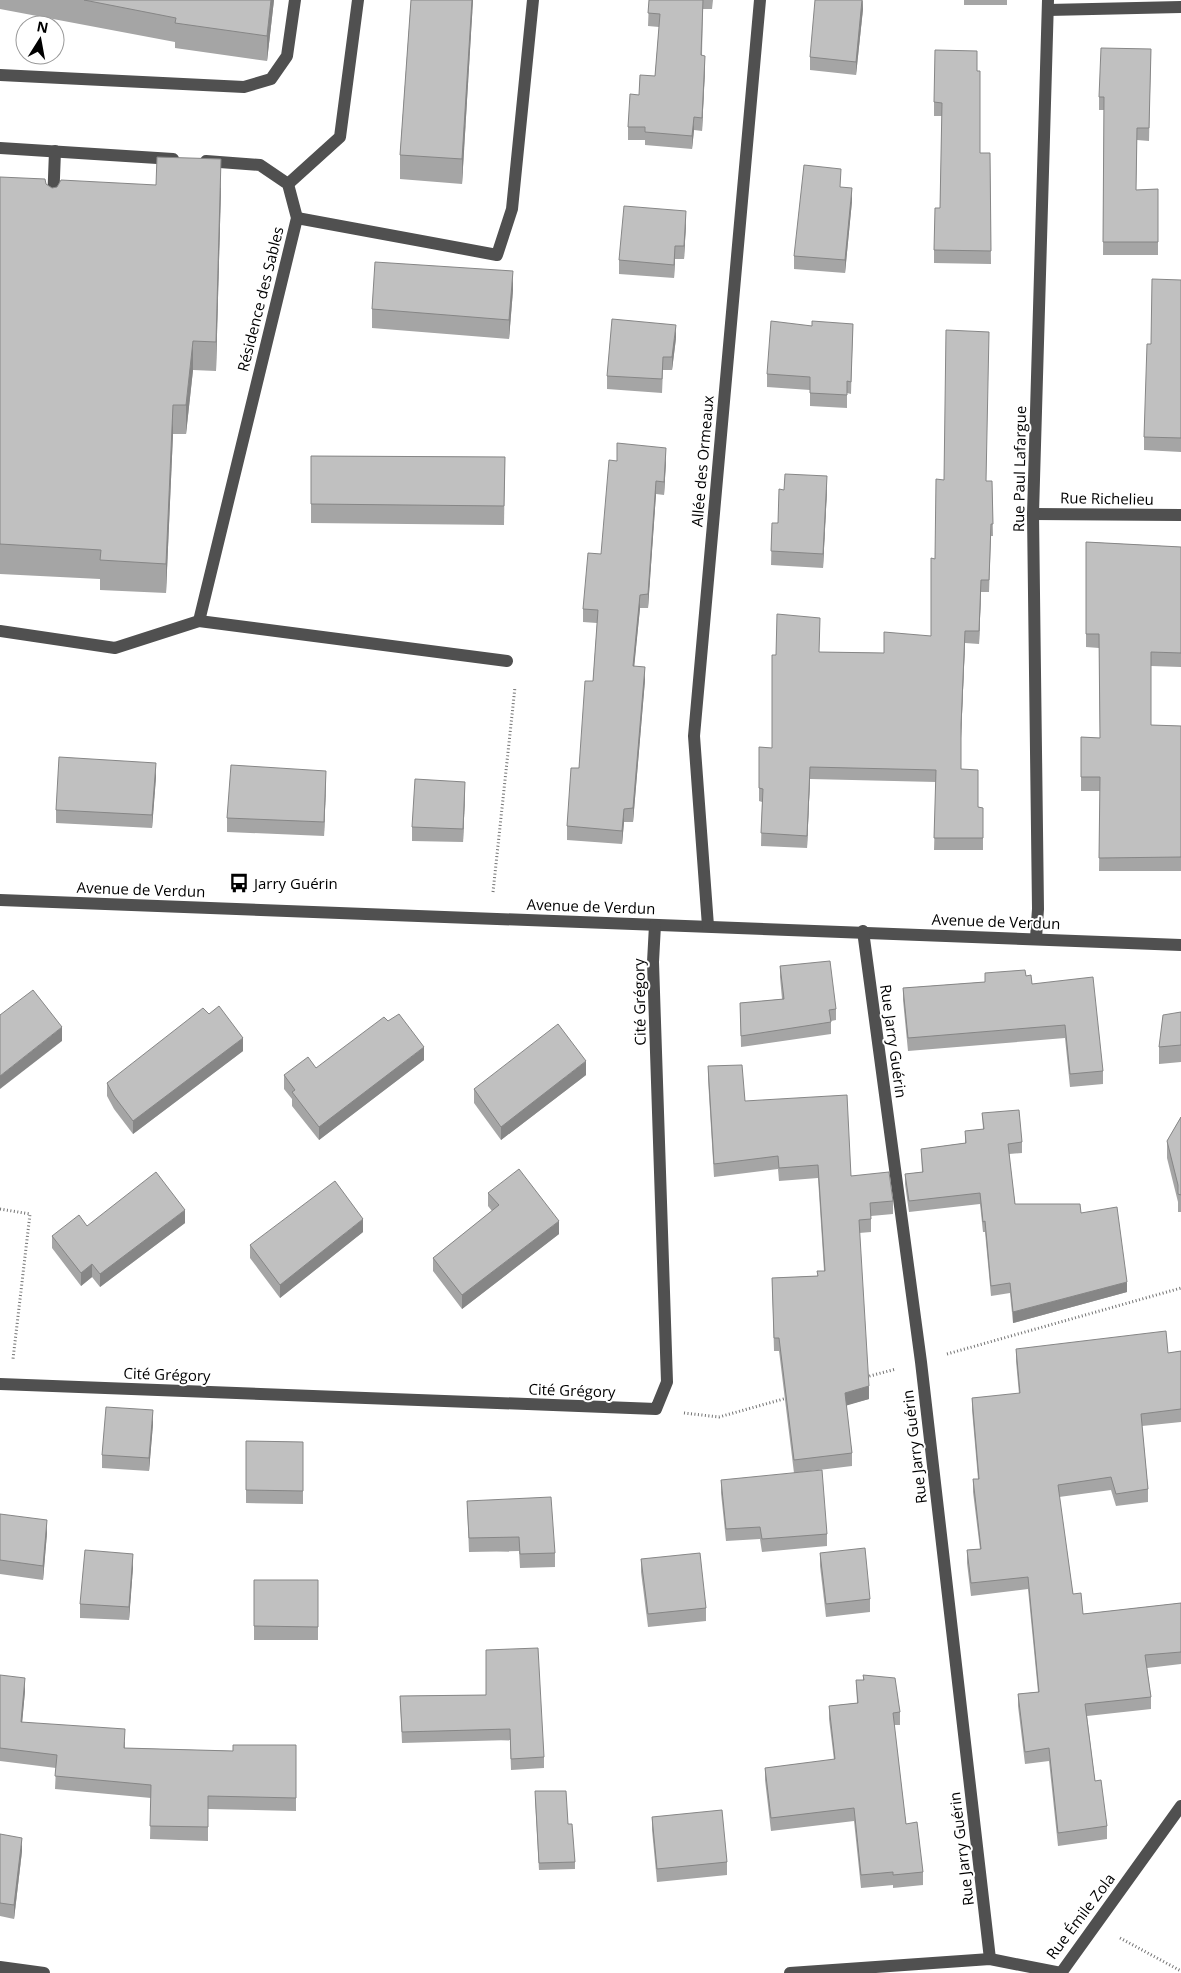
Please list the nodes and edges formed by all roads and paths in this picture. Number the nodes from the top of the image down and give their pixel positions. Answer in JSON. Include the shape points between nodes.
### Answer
{"nodes":[{"id":1,"x":295,"y":0,"type":"edge"},
{"id":2,"x":358,"y":0,"type":"edge"},
{"id":3,"x":533,"y":0,"type":"edge"},
{"id":4,"x":760,"y":0,"type":"edge"},
{"id":5,"x":1048,"y":5,"type":"edge"},
{"id":6,"x":1181,"y":7,"type":"edge"},
{"id":7,"x":0,"y":75,"type":"edge"},
{"id":8,"x":0,"y":148,"type":"edge"},
{"id":9,"x":55,"y":152,"type":"junction"},
{"id":10,"x":288,"y":184,"type":"junction"},
{"id":11,"x":53,"y":209,"type":"edge"},
{"id":12,"x":296,"y":218,"type":"junction"},
{"id":13,"x":1033,"y":514,"type":"junction"},
{"id":14,"x":1181,"y":515,"type":"edge"},
{"id":15,"x":199,"y":620,"type":"junction"},
{"id":16,"x":0,"y":631,"type":"edge"},
{"id":17,"x":506,"y":661,"type":"joint"},
{"id":18,"x":0,"y":900,"type":"edge"},
{"id":19,"x":490,"y":918,"type":"junction"},
{"id":20,"x":654,"y":925,"type":"junction"},
{"id":21,"x":708,"y":926,"type":"junction"},
{"id":22,"x":863,"y":931,"type":"junction"},
{"id":23,"x":1036,"y":938,"type":"junction"},
{"id":24,"x":1181,"y":945,"type":"edge"},
{"id":25,"x":0,"y":1209,"type":"edge"},
{"id":26,"x":5,"y":1384,"type":"edge"},
{"id":27,"x":1181,"y":1806,"type":"edge"},
{"id":28,"x":1094,"y":1926,"type":"junction"},
{"id":29,"x":990,"y":1959,"type":"junction"},
{"id":30,"x":0,"y":1967,"type":"edge"},
{"id":31,"x":1181,"y":1971,"type":"edge"},
{"id":32,"x":44,"y":1973,"type":"edge"},
{"id":33,"x":790,"y":1973,"type":"edge"},
{"id":34,"x":1060,"y":1973,"type":"edge"}],
"edges":[{"from":1,"to":7,"type":"street","via":[[286,56],[271,80],[244,87]]},
{"from":2,"to":10,"type":"street","via":[[340,137]]},
{"from":3,"to":12,"type":"street","via":[[512,209],[496,255]]},
{"from":4,"to":21,"type":"street","name":"Allée des Ormeaux","via":[[694,736]]},
{"from":5,"to":6,"type":"street"},
{"from":5,"to":13,"type":"street","name":"Rue Paul Lafargue"},
{"from":8,"to":9,"type":"street"},
{"from":9,"to":10,"type":"street","via":[[260,165]]},
{"from":9,"to":11,"type":"street"},
{"from":10,"to":12,"type":"street","name":"Résidence des Sables"},
{"from":12,"to":15,"type":"street","name":"Résidence des Sables"},
{"from":13,"to":14,"type":"street","name":"Rue Richelieu"},
{"from":13,"to":23,"type":"street","name":"Rue Paul Lafargue"},
{"from":15,"to":16,"type":"street","via":[[115,648]]},
{"from":15,"to":17,"type":"street"},
{"from":17,"to":19,"type":"path","via":[[516,676]]},
{"from":18,"to":19,"type":"street","name":"Avenue de Verdun"},
{"from":19,"to":20,"type":"street","name":"Avenue de Verdun"},
{"from":20,"to":21,"type":"street","name":"Avenue de Verdun"},
{"from":20,"to":26,"type":"street","name":"Cité Grégory","via":[[668,1382],[656,1409]]},
{"from":21,"to":22,"type":"street","name":"Avenue de Verdun"},
{"from":22,"to":23,"type":"street","name":"Avenue de Verdun"},
{"from":22,"to":29,"type":"street","name":"Rue Jarry Guérin","via":[[921,1362]]},
{"from":23,"to":24,"type":"street","name":"Avenue de Verdun"},
{"from":25,"to":26,"type":"path","via":[[30,1214]]},
{"from":27,"to":28,"type":"street","name":"Rue Émile Zola"},
{"from":28,"to":31,"type":"path"},
{"from":28,"to":34,"type":"street","name":"Rue Émile Zola"},
{"from":29,"to":33,"type":"street","name":"Rue Émile Zola"},
{"from":29,"to":34,"type":"street","name":"Rue Émile Zola"},
{"from":30,"to":32,"type":"street"}]}
